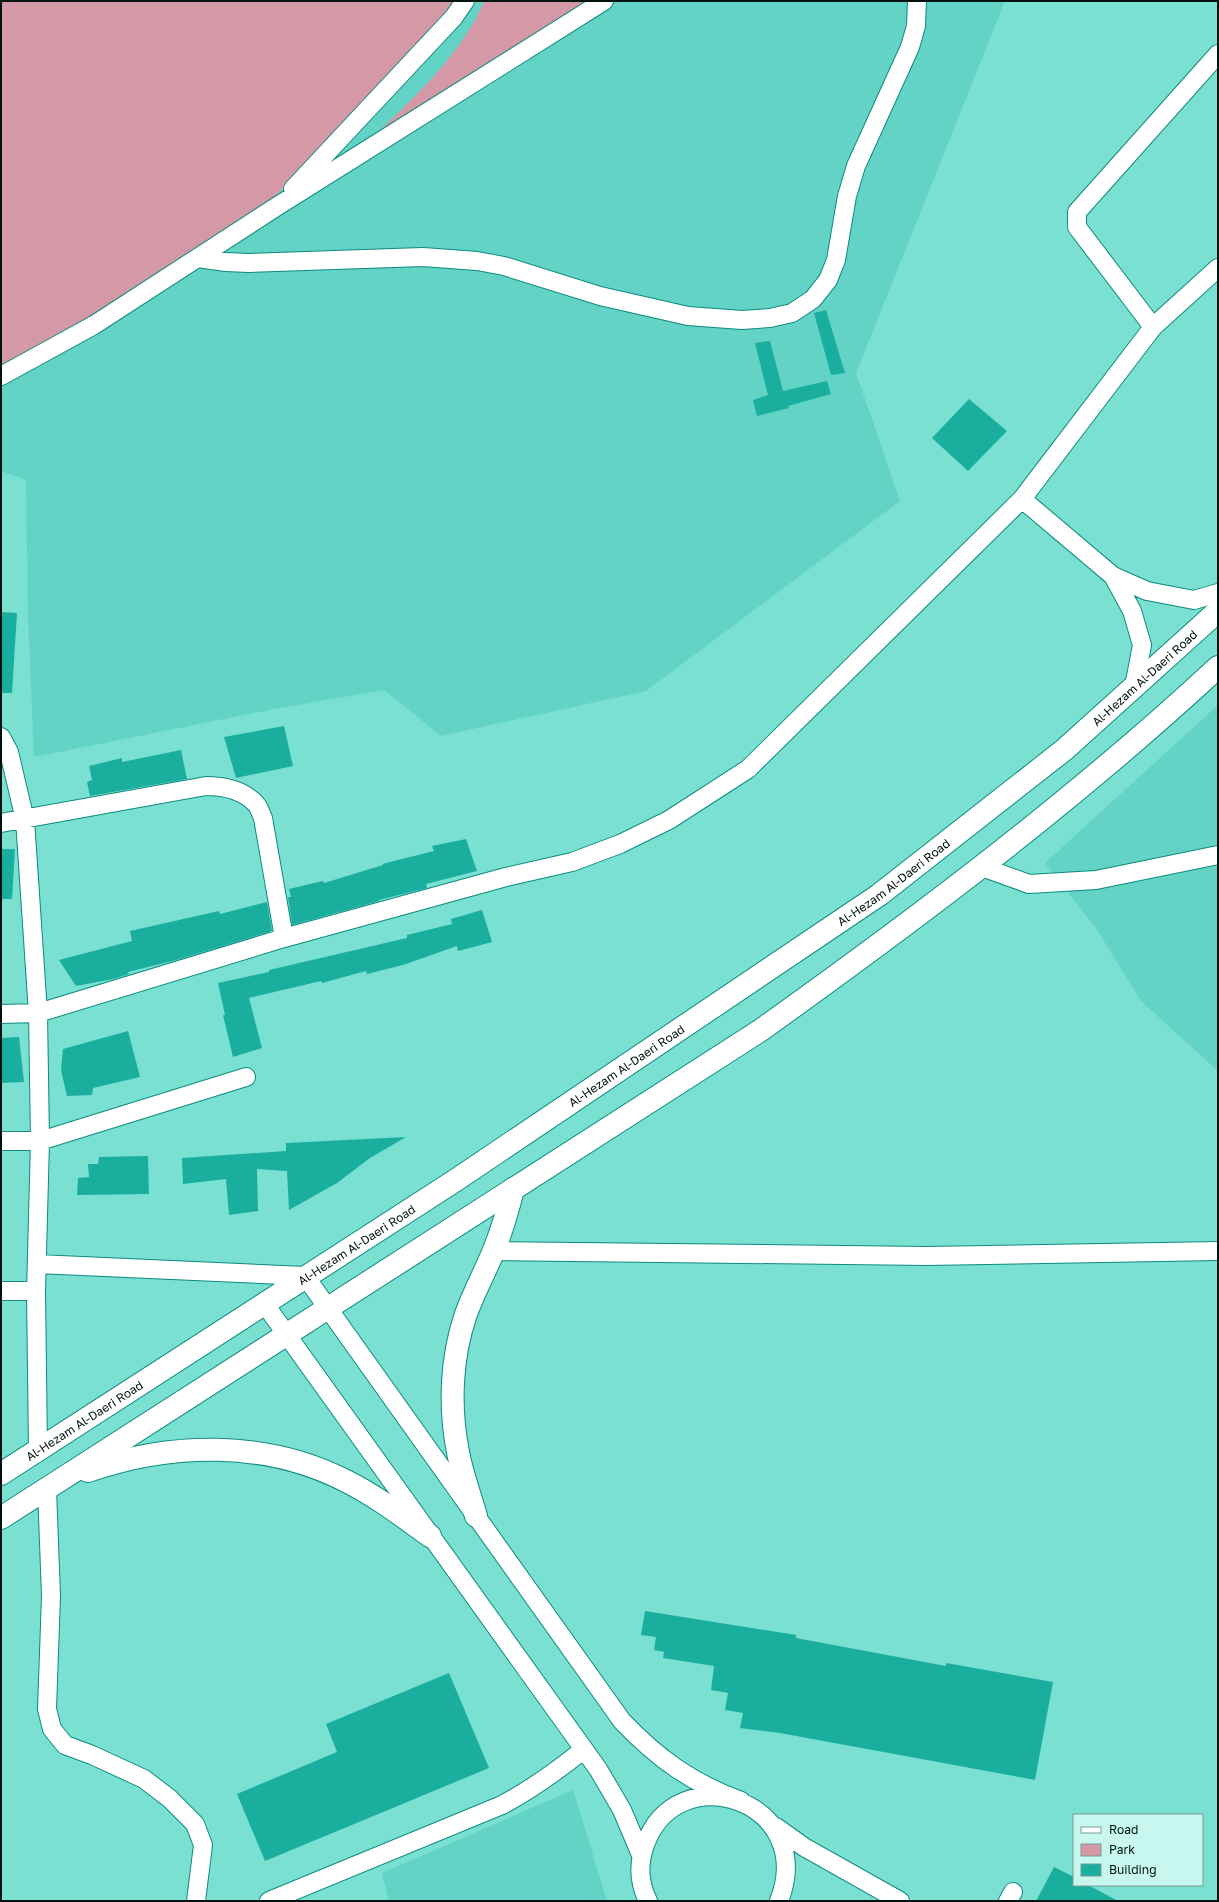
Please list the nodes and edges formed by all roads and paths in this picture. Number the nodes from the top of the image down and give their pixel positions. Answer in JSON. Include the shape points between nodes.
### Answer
{"nodes":[{"id":1,"x":466,"y":1,"type":"edge"},
{"id":2,"x":604,"y":1,"type":"edge"},
{"id":3,"x":917,"y":1,"type":"edge"},
{"id":4,"x":1218,"y":54,"type":"edge"},
{"id":5,"x":276,"y":207,"type":"junction"},
{"id":6,"x":198,"y":258,"type":"junction"},
{"id":7,"x":1218,"y":268,"type":"edge"},
{"id":8,"x":1154,"y":327,"type":"junction"},
{"id":9,"x":1,"y":376,"type":"edge"},
{"id":10,"x":1022,"y":499,"type":"junction"},
{"id":11,"x":1113,"y":576,"type":"junction"},
{"id":12,"x":1218,"y":592,"type":"edge"},
{"id":13,"x":1218,"y":611,"type":"edge"},
{"id":14,"x":1218,"y":667,"type":"edge"},
{"id":15,"x":1134,"y":687,"type":"junction"},
{"id":16,"x":1,"y":737,"type":"edge"},
{"id":17,"x":25,"y":820,"type":"junction"},
{"id":18,"x":1,"y":823,"type":"edge"},
{"id":19,"x":1218,"y":855,"type":"edge"},
{"id":20,"x":982,"y":867,"type":"junction"},
{"id":21,"x":284,"y":938,"type":"junction"},
{"id":22,"x":38,"y":1013,"type":"junction"},
{"id":23,"x":1,"y":1014,"type":"edge"},
{"id":24,"x":246,"y":1077,"type":"dead end"},
{"id":25,"x":1,"y":1141,"type":"edge"},
{"id":26,"x":40,"y":1141,"type":"junction"},
{"id":27,"x":513,"y":1189,"type":"junction"},
{"id":28,"x":494,"y":1251,"type":"junction"},
{"id":29,"x":1218,"y":1251,"type":"edge"},
{"id":30,"x":37,"y":1264,"type":"junction"},
{"id":31,"x":305,"y":1276,"type":"junction"},
{"id":32,"x":1,"y":1291,"type":"edge"},
{"id":33,"x":36,"y":1291,"type":"junction"},
{"id":34,"x":264,"y":1303,"type":"junction"},
{"id":35,"x":328,"y":1308,"type":"junction"},
{"id":36,"x":286,"y":1335,"type":"junction"},
{"id":37,"x":38,"y":1450,"type":"junction"},
{"id":38,"x":1,"y":1474,"type":"edge"},
{"id":39,"x":52,"y":1486,"type":"junction"},
{"id":40,"x":476,"y":1516,"type":"junction"},
{"id":41,"x":1,"y":1518,"type":"edge"},
{"id":42,"x":430,"y":1536,"type":"junction"},
{"id":43,"x":583,"y":1750,"type":"junction"},
{"id":44,"x":741,"y":1801,"type":"junction"},
{"id":45,"x":771,"y":1823,"type":"junction"},
{"id":46,"x":641,"y":1855,"type":"junction"},
{"id":47,"x":196,"y":1901,"type":"edge"},
{"id":48,"x":269,"y":1901,"type":"edge"},
{"id":49,"x":648,"y":1901,"type":"edge"},
{"id":50,"x":779,"y":1901,"type":"edge"},
{"id":51,"x":900,"y":1901,"type":"edge"}],
"edges":[{"from":1,"to":5,"type":"street","via":[[454,17]]},
{"from":2,"to":5,"type":"street"},
{"from":3,"to":6,"type":"street","via":[[916,26],[910,47],[851,181],[836,260],[828,280],[813,299],[792,313],[742,320],[688,316],[600,296],[504,266],[450,258],[249,263]]},
{"from":4,"to":8,"type":"street","via":[[1077,212],[1077,227]]},
{"from":5,"to":6,"type":"street"},
{"from":6,"to":9,"type":"street","via":[[94,325]]},
{"from":7,"to":8,"type":"street"},
{"from":8,"to":10,"type":"street"},
{"from":10,"to":11,"type":"street"},
{"from":10,"to":21,"type":"street","via":[[748,769],[669,820],[620,844],[572,862],[506,877]]},
{"from":11,"to":12,"type":"street","via":[[1147,591],[1194,600]]},
{"from":11,"to":15,"type":"street","via":[[1132,611],[1142,645]]},
{"from":13,"to":15,"type":"main road","name":"Al-Hezam Al-Daeri Road"},
{"from":14,"to":20,"type":"main road","via":[[1160,720]]},
{"from":15,"to":31,"type":"main road","name":"Al-Hezam Al-Daeri Road","via":[[1064,750],[880,896],[456,1180]]},
{"from":16,"to":17,"type":"street","via":[[9,752]]},
{"from":17,"to":18,"type":"street"},
{"from":17,"to":21,"type":"street","via":[[206,786],[220,786],[242,794],[257,804],[263,818]]},
{"from":17,"to":22,"type":"street"},
{"from":19,"to":20,"type":"street","via":[[1096,880],[1029,884]]},
{"from":20,"to":27,"type":"main road","via":[[761,1030]]},
{"from":21,"to":22,"type":"street"},
{"from":22,"to":23,"type":"street"},
{"from":22,"to":26,"type":"street"},
{"from":24,"to":26,"type":"street"},
{"from":25,"to":26,"type":"street"},
{"from":26,"to":30,"type":"street"},
{"from":27,"to":28,"type":"main road"},
{"from":27,"to":35,"type":"main road"},
{"from":28,"to":29,"type":"street","via":[[926,1256]]},
{"from":28,"to":40,"type":"main road","via":[[466,1316],[457,1349],[453,1384],[453,1418],[458,1453]]},
{"from":30,"to":31,"type":"street"},
{"from":30,"to":33,"type":"street"},
{"from":31,"to":34,"type":"main road","name":"Al-Hezam Al-Daeri Road"},
{"from":31,"to":35,"type":"street"},
{"from":32,"to":33,"type":"street"},
{"from":33,"to":37,"type":"street"},
{"from":34,"to":36,"type":"street"},
{"from":34,"to":37,"type":"main road","name":"Al-Hezam Al-Daeri Road"},
{"from":35,"to":36,"type":"main road"},
{"from":35,"to":40,"type":"street"},
{"from":36,"to":39,"type":"main road"},
{"from":36,"to":42,"type":"street"},
{"from":37,"to":38,"type":"main road","name":"Al-Hezam Al-Daeri Road"},
{"from":39,"to":41,"type":"main road"},
{"from":39,"to":42,"type":"main road","via":[[109,1464],[164,1452],[219,1448],[262,1453],[304,1464],[345,1480],[383,1502]]},
{"from":39,"to":47,"type":"street","via":[[47,1709],[52,1729],[65,1745],[144,1779],[169,1798],[195,1824],[203,1844]]},
{"from":40,"to":44,"type":"street","via":[[622,1721],[664,1761],[714,1791]]},
{"from":42,"to":43,"type":"street"},
{"from":43,"to":46,"type":"street","via":[[611,1789],[633,1832]]},
{"from":43,"to":48,"type":"street","via":[[536,1786],[502,1804]]},
{"from":44,"to":45,"type":"street","via":[[757,1810]]},
{"from":44,"to":46,"type":"street","via":[[720,1796],[699,1798],[679,1804],[661,1817],[648,1835]]},
{"from":45,"to":50,"type":"street","via":[[782,1842],[787,1864],[785,1886]]},
{"from":45,"to":51,"type":"street","via":[[804,1847]]},
{"from":46,"to":49,"type":"street","via":[[640,1873],[643,1891]]}]}
